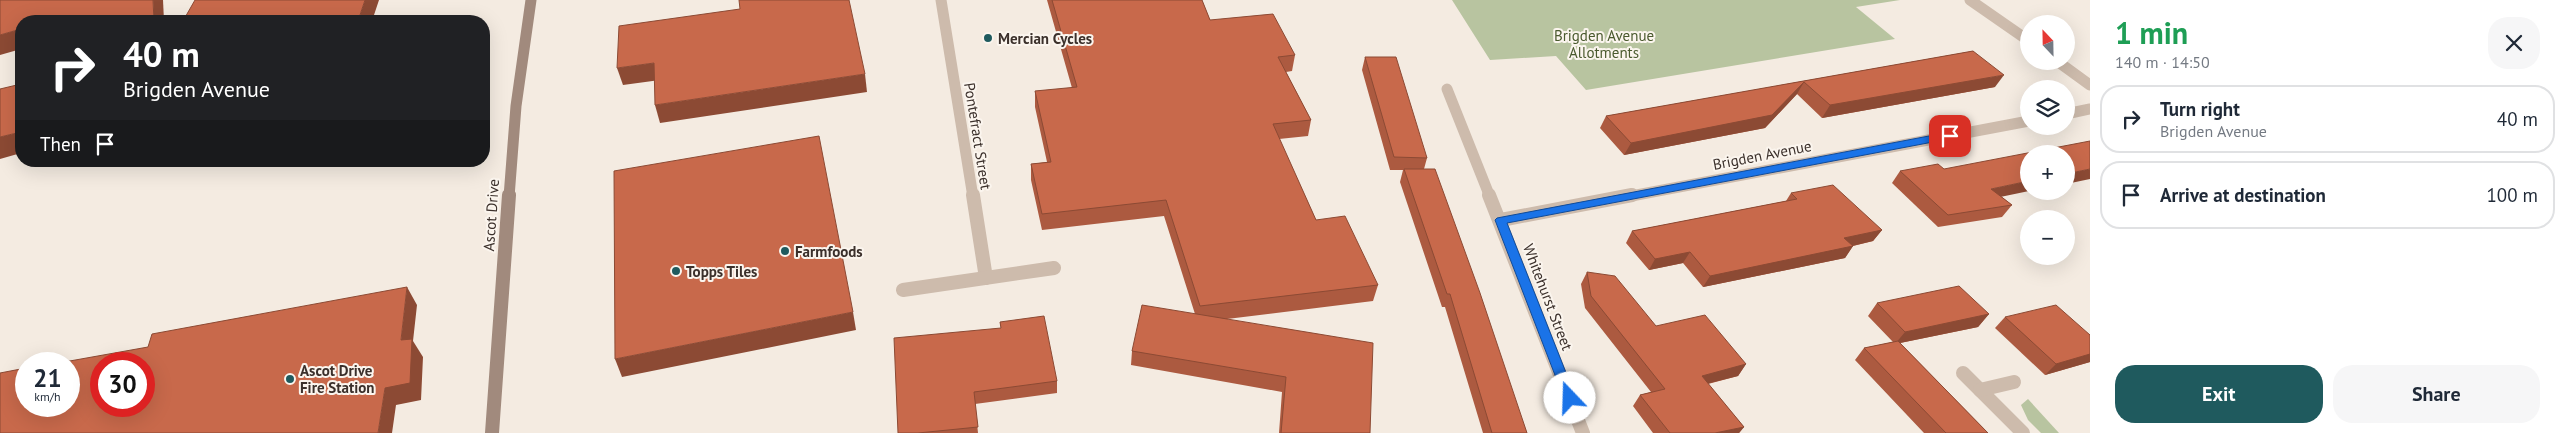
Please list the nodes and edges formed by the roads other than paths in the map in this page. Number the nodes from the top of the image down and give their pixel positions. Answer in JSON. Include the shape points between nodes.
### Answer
{"nodes":[{"id":1,"x":530,"y":0,"type":"edge"},
{"id":2,"x":941,"y":0,"type":"edge"},
{"id":3,"x":1970,"y":0,"type":"edge"},
{"id":4,"x":2020,"y":36,"type":"edge"},
{"id":5,"x":2069,"y":70,"type":"edge"},
{"id":6,"x":2090,"y":85,"type":"edge"},
{"id":7,"x":1446,"y":89,"type":"dead end"},
{"id":8,"x":2090,"y":109,"type":"edge"},
{"id":9,"x":2075,"y":112,"type":"edge"},
{"id":10,"x":2020,"y":123,"type":"edge"},
{"id":11,"x":1501,"y":220,"type":"junction"},
{"id":12,"x":1054,"y":268,"type":"dead end"},
{"id":13,"x":986,"y":278,"type":"junction"},
{"id":14,"x":903,"y":290,"type":"dead end"},
{"id":15,"x":1963,"y":373,"type":"dead end"},
{"id":16,"x":2014,"y":382,"type":"dead end"},
{"id":17,"x":1980,"y":390,"type":"junction"},
{"id":18,"x":492,"y":433,"type":"edge"},
{"id":19,"x":1583,"y":433,"type":"edge"},
{"id":20,"x":2023,"y":433,"type":"edge"}],
"edges":[{"from":1,"to":18,"type":"street","name":"Ascot Drive","via":[[515,116]]},
{"from":2,"to":13,"type":"street","name":"Pontefract Street"},
{"from":3,"to":4,"type":"street"},
{"from":5,"to":6,"type":"street"},
{"from":7,"to":11,"type":"street","name":"Whitehurst Street"},
{"from":8,"to":9,"type":"street"},
{"from":10,"to":11,"type":"street","name":"Brigden Avenue"},
{"from":11,"to":19,"type":"street","name":"Whitehurst Street"},
{"from":12,"to":13,"type":"street"},
{"from":13,"to":14,"type":"street"},
{"from":15,"to":17,"type":"street"},
{"from":16,"to":17,"type":"street"},
{"from":17,"to":20,"type":"street"}]}
